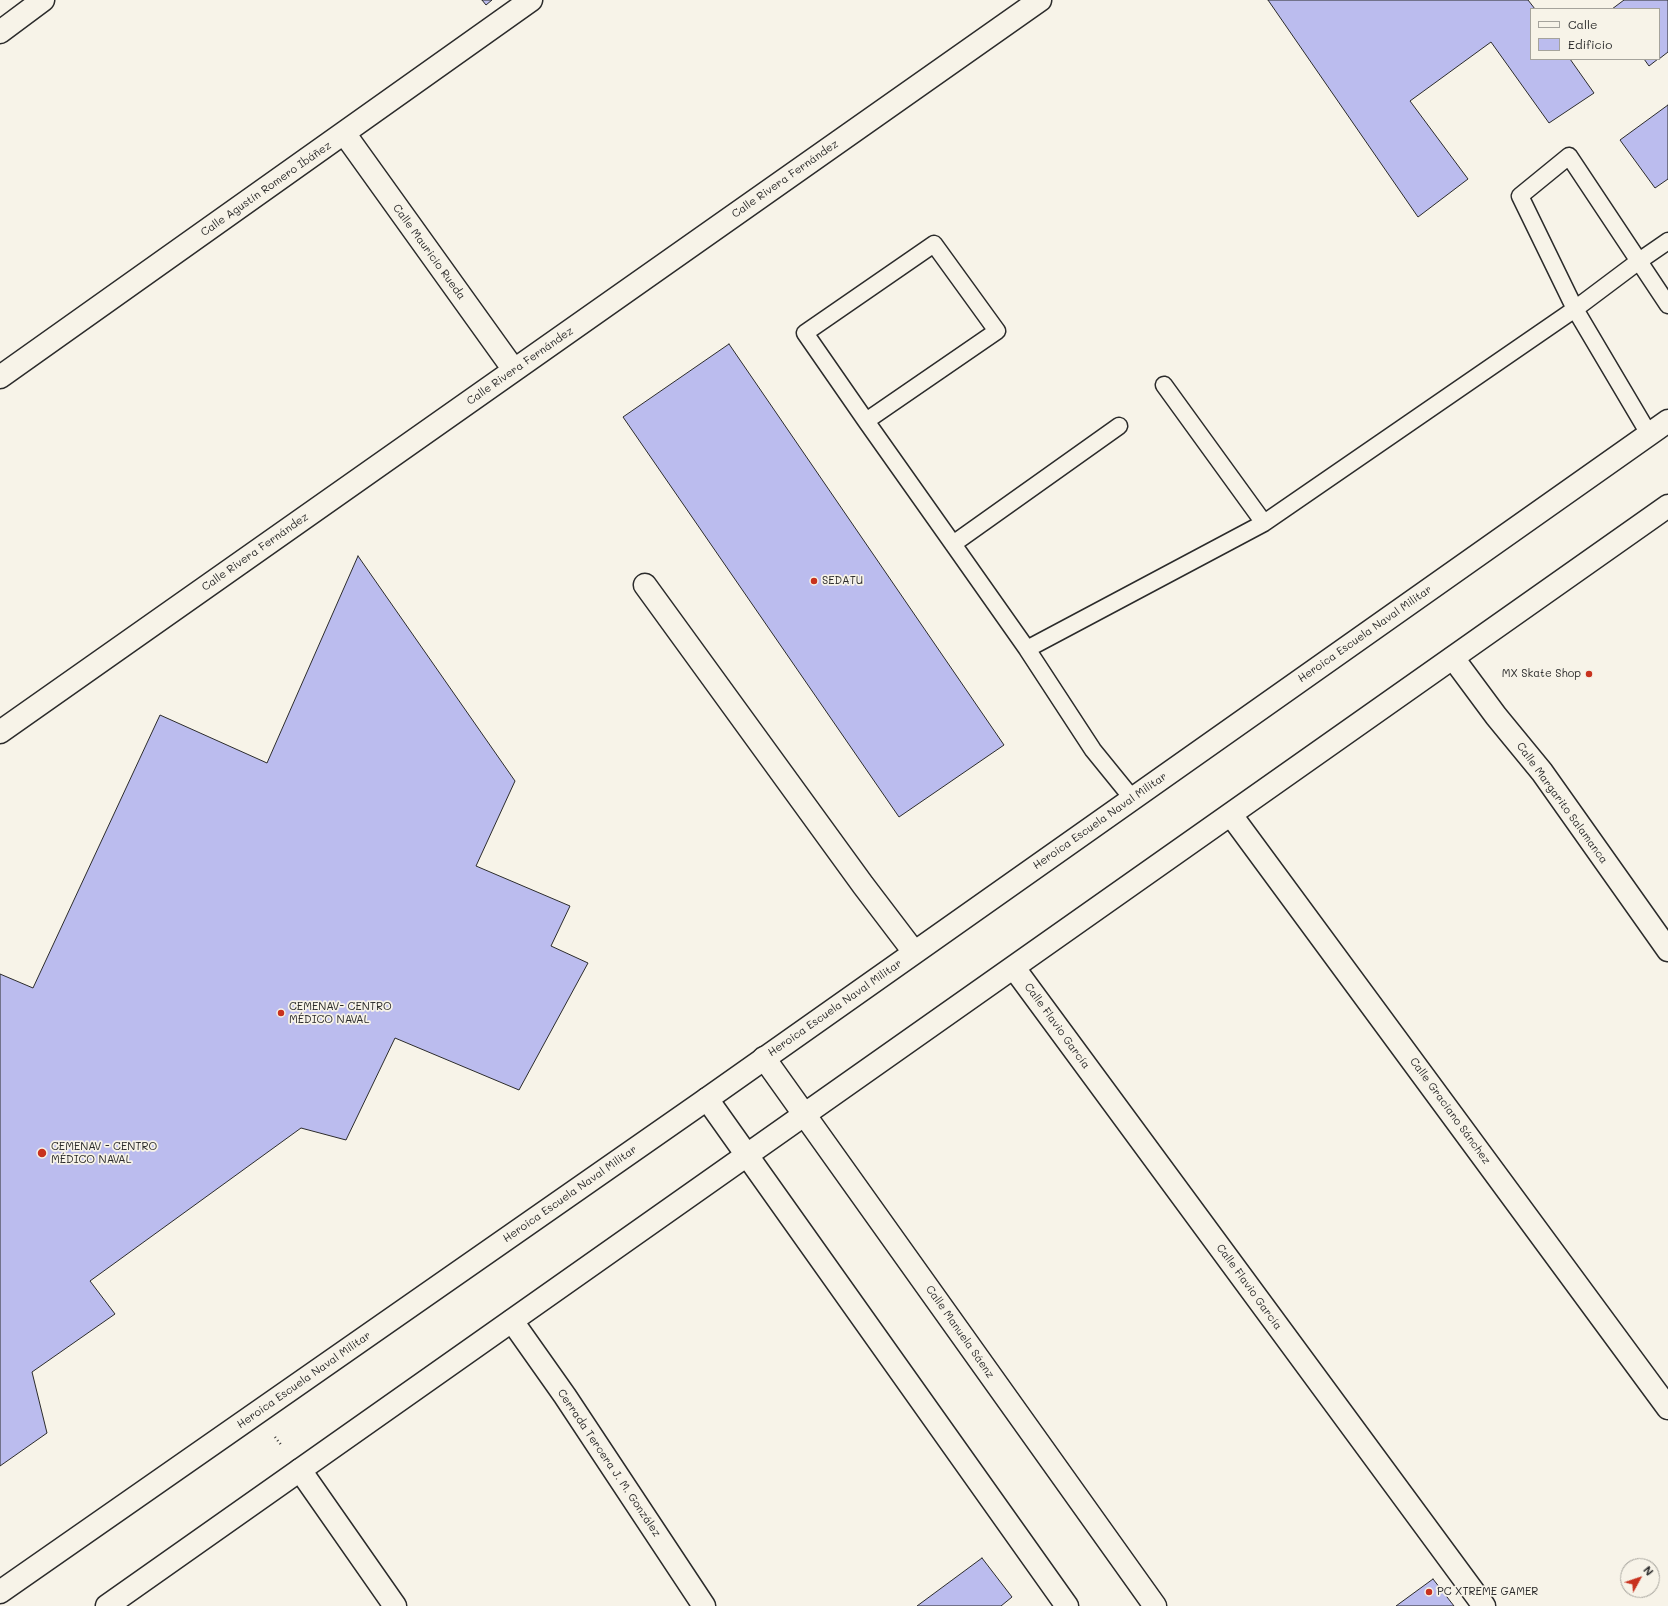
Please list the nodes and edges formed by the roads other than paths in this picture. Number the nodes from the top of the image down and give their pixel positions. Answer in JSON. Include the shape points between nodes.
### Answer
{"nodes":[{"id":1,"x":43,"y":0,"type":"edge"},
{"id":2,"x":531,"y":0,"type":"edge"},
{"id":3,"x":1040,"y":0,"type":"edge"},
{"id":4,"x":0,"y":32,"type":"edge"},
{"id":5,"x":344,"y":133,"type":"junction"},
{"id":6,"x":1668,"y":241,"type":"edge"},
{"id":7,"x":1639,"y":261,"type":"junction"},
{"id":8,"x":1668,"y":305,"type":"edge"},
{"id":9,"x":1575,"y":309,"type":"junction"},
{"id":10,"x":514,"y":370,"type":"junction"},
{"id":11,"x":0,"y":377,"type":"edge"},
{"id":12,"x":1164,"y":385,"type":"dead end"},
{"id":13,"x":866,"y":421,"type":"junction"},
{"id":14,"x":1668,"y":421,"type":"edge"},
{"id":15,"x":1119,"y":426,"type":"dead end"},
{"id":16,"x":1649,"y":434,"type":"junction"},
{"id":17,"x":1666,"y":513,"type":"edge"},
{"id":18,"x":1264,"y":523,"type":"junction"},
{"id":19,"x":953,"y":544,"type":"junction"},
{"id":20,"x":645,"y":585,"type":"dead end"},
{"id":21,"x":1027,"y":649,"type":"junction"},
{"id":22,"x":1453,"y":658,"type":"junction"},
{"id":23,"x":0,"y":732,"type":"edge"},
{"id":24,"x":1132,"y":798,"type":"junction"},
{"id":25,"x":1231,"y":815,"type":"junction"},
{"id":26,"x":1668,"y":950,"type":"edge"},
{"id":27,"x":914,"y":952,"type":"junction"},
{"id":28,"x":1014,"y":968,"type":"junction"},
{"id":29,"x":764,"y":1058,"type":"junction"},
{"id":30,"x":707,"y":1099,"type":"junction"},
{"id":31,"x":805,"y":1115,"type":"junction"},
{"id":32,"x":747,"y":1156,"type":"junction"},
{"id":33,"x":512,"y":1321,"type":"junction"},
{"id":34,"x":1668,"y":1408,"type":"edge"},
{"id":35,"x":300,"y":1470,"type":"junction"},
{"id":36,"x":0,"y":1592,"type":"edge"},
{"id":37,"x":107,"y":1606,"type":"edge"},
{"id":38,"x":395,"y":1606,"type":"edge"},
{"id":39,"x":704,"y":1606,"type":"edge"},
{"id":40,"x":1067,"y":1606,"type":"edge"},
{"id":41,"x":1155,"y":1606,"type":"edge"},
{"id":42,"x":1484,"y":1606,"type":"edge"}],
"edges":[{"from":1,"to":4,"type":"street"},
{"from":2,"to":5,"type":"street","name":"Calle Agustín Romero Ibáñez"},
{"from":3,"to":10,"type":"street","name":"Calle Rivera Fernández"},
{"from":5,"to":10,"type":"street","name":"Calle Mauricio Rueda"},
{"from":5,"to":11,"type":"street","name":"Calle Agustín Romero Ibáñez"},
{"from":6,"to":7,"type":"lane"},
{"from":7,"to":8,"type":"lane"},
{"from":7,"to":9,"type":"lane"},
{"from":7,"to":9,"type":"lane","via":[[1569,156],[1520,196]]},
{"from":9,"to":16,"type":"lane"},
{"from":9,"to":18,"type":"lane"},
{"from":10,"to":23,"type":"street","name":"Calle Rivera Fernández"},
{"from":12,"to":18,"type":"lane"},
{"from":13,"to":13,"type":"lane","via":[[997,331],[934,244],[805,333]]},
{"from":13,"to":19,"type":"lane"},
{"from":14,"to":16,"type":"street","name":"Heroica Escuela Naval Militar"},
{"from":15,"to":19,"type":"lane"},
{"from":16,"to":24,"type":"street","name":"Heroica Escuela Naval Militar"},
{"from":17,"to":22,"type":"street"},
{"from":18,"to":21,"type":"lane"},
{"from":19,"to":21,"type":"lane"},
{"from":20,"to":27,"type":"street"},
{"from":21,"to":24,"type":"lane","via":[[1094,750]]},
{"from":22,"to":25,"type":"street"},
{"from":22,"to":26,"type":"street","name":"Calle Margarito Salamanca","via":[[1542,772]]},
{"from":24,"to":27,"type":"street","name":"Heroica Escuela Naval Militar"},
{"from":25,"to":28,"type":"street"},
{"from":25,"to":34,"type":"street","name":"Calle Graciano Sánchez"},
{"from":27,"to":29,"type":"street","name":"Heroica Escuela Naval Militar"},
{"from":28,"to":31,"type":"street"},
{"from":28,"to":42,"type":"street","name":"Calle Flavio García"},
{"from":29,"to":30,"type":"street","name":"Heroica Escuela Naval Militar"},
{"from":29,"to":31,"type":"street","name":"Calle Manuela Sáenz"},
{"from":30,"to":32,"type":"street"},
{"from":30,"to":36,"type":"street","name":"Heroica Escuela Naval Militar"},
{"from":31,"to":32,"type":"street"},
{"from":31,"to":41,"type":"street","name":"Calle Manuela Sáenz"},
{"from":32,"to":33,"type":"street"},
{"from":32,"to":40,"type":"street"},
{"from":33,"to":35,"type":"street"},
{"from":33,"to":39,"type":"street","name":"Cerrada Tercera J. M. González","via":[[565,1396]]},
{"from":35,"to":37,"type":"street"},
{"from":35,"to":38,"type":"street"}]}
